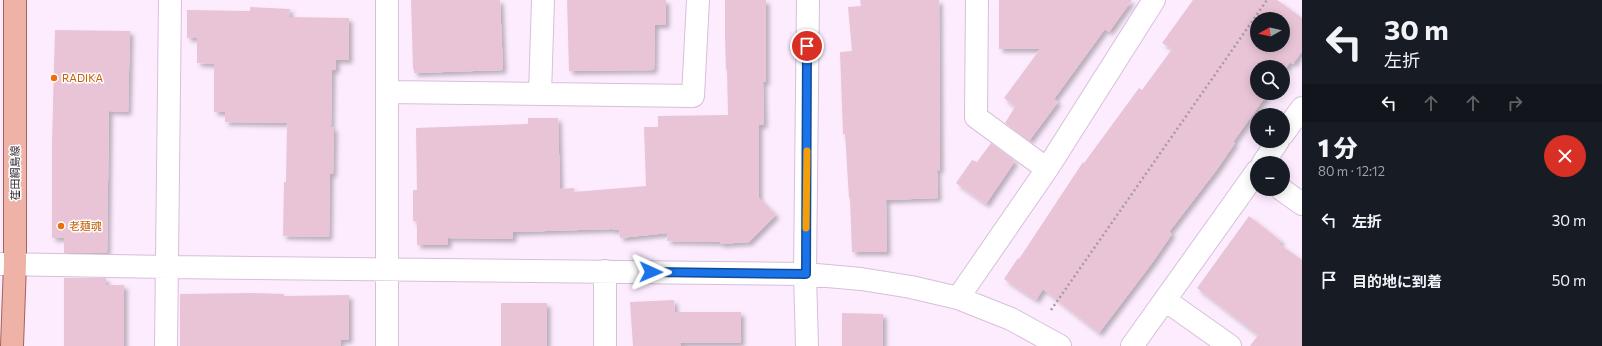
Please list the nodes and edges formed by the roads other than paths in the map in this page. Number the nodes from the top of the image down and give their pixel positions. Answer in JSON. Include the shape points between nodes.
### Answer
{"nodes":[{"id":1,"x":14,"y":0,"type":"edge"},
{"id":2,"x":170,"y":0,"type":"edge"},
{"id":3,"x":387,"y":0,"type":"edge"},
{"id":4,"x":543,"y":0,"type":"edge"},
{"id":5,"x":698,"y":0,"type":"edge"},
{"id":6,"x":808,"y":0,"type":"edge"},
{"id":7,"x":978,"y":0,"type":"edge"},
{"id":8,"x":1154,"y":0,"type":"edge"},
{"id":9,"x":387,"y":92,"type":"junction"},
{"id":10,"x":540,"y":94,"type":"junction"},
{"id":11,"x":1302,"y":108,"type":"edge"},
{"id":12,"x":1290,"y":124,"type":"edge"},
{"id":13,"x":1047,"y":169,"type":"junction"},
{"id":14,"x":1250,"y":181,"type":"edge"},
{"id":15,"x":1290,"y":195,"type":"edge"},
{"id":16,"x":1302,"y":204,"type":"edge"},
{"id":17,"x":8,"y":264,"type":"edge"},
{"id":18,"x":167,"y":267,"type":"junction"},
{"id":19,"x":388,"y":269,"type":"junction"},
{"id":20,"x":605,"y":271,"type":"junction"},
{"id":21,"x":806,"y":274,"type":"junction"},
{"id":22,"x":958,"y":298,"type":"junction"},
{"id":23,"x":1165,"y":300,"type":"junction"},
{"id":24,"x":12,"y":346,"type":"edge"},
{"id":25,"x":166,"y":346,"type":"edge"},
{"id":26,"x":387,"y":346,"type":"edge"},
{"id":27,"x":605,"y":346,"type":"edge"},
{"id":28,"x":807,"y":346,"type":"edge"},
{"id":29,"x":1060,"y":346,"type":"edge"},
{"id":30,"x":1132,"y":346,"type":"edge"},
{"id":31,"x":1230,"y":346,"type":"edge"}],
"edges":[{"from":1,"to":17,"type":"main road","name":"荏田綱島線"},
{"from":2,"to":18,"type":"street"},
{"from":3,"to":9,"type":"street"},
{"from":4,"to":10,"type":"street"},
{"from":5,"to":10,"type":"street","via":[[693,96]]},
{"from":6,"to":21,"type":"street"},
{"from":7,"to":13,"type":"street","via":[[976,117]]},
{"from":8,"to":13,"type":"street"},
{"from":9,"to":10,"type":"street"},
{"from":9,"to":19,"type":"street"},
{"from":11,"to":12,"type":"street"},
{"from":13,"to":22,"type":"street"},
{"from":14,"to":23,"type":"street"},
{"from":15,"to":16,"type":"street"},
{"from":17,"to":18,"type":"street"},
{"from":17,"to":24,"type":"main road","name":"荏田綱島線"},
{"from":18,"to":19,"type":"street"},
{"from":18,"to":25,"type":"street"},
{"from":19,"to":20,"type":"street"},
{"from":19,"to":26,"type":"street"},
{"from":20,"to":21,"type":"street"},
{"from":20,"to":27,"type":"street"},
{"from":21,"to":22,"type":"street","via":[[896,284]]},
{"from":21,"to":28,"type":"street"},
{"from":22,"to":29,"type":"street","via":[[1011,319]]},
{"from":23,"to":30,"type":"street"},
{"from":23,"to":31,"type":"street"}]}
